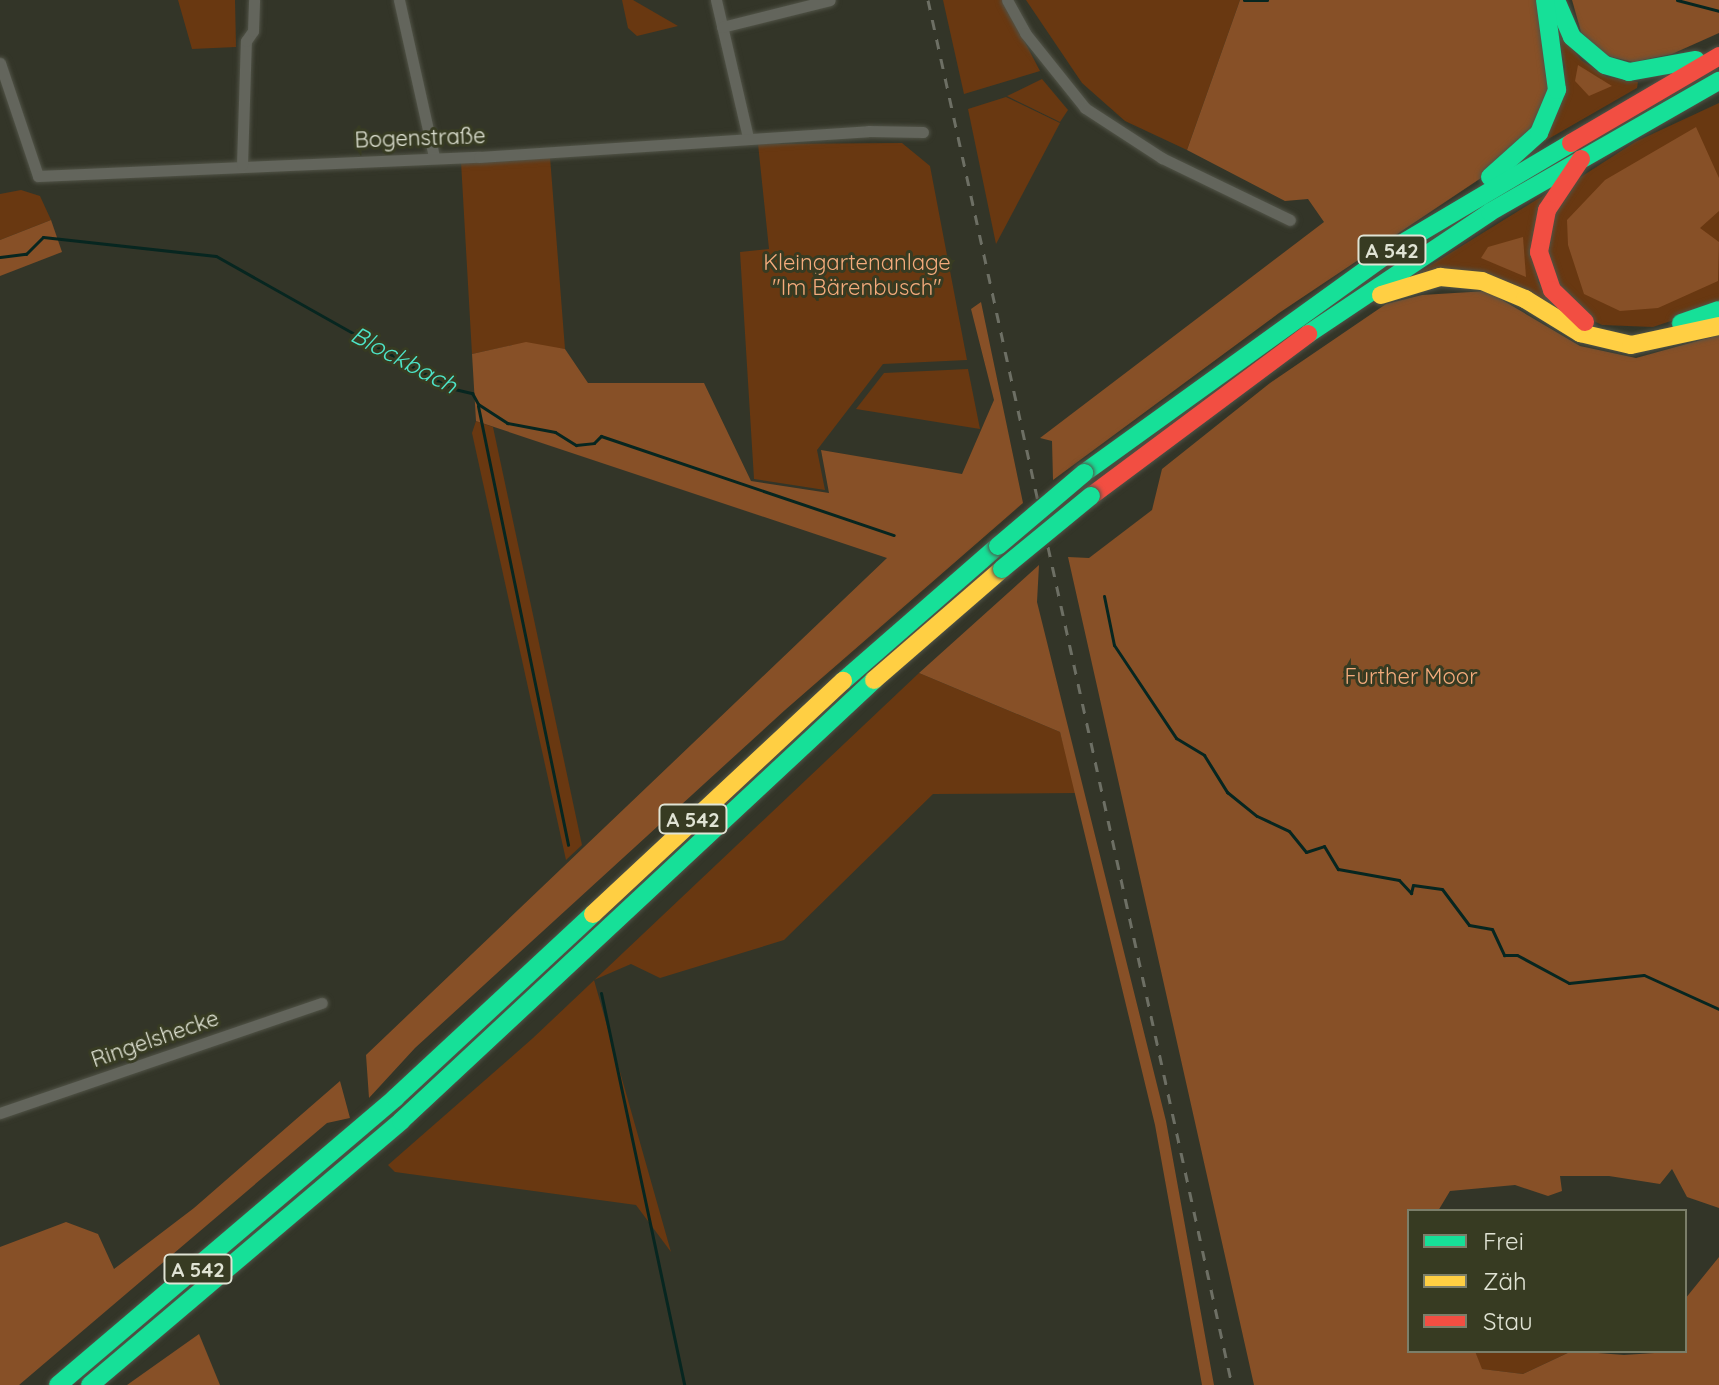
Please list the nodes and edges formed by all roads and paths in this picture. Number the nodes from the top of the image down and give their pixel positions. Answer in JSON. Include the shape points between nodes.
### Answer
{"nodes":[{"id":1,"x":254,"y":0,"type":"edge"},
{"id":2,"x":399,"y":0,"type":"edge"},
{"id":3,"x":716,"y":0,"type":"edge"},
{"id":4,"x":830,"y":0,"type":"edge"},
{"id":5,"x":1007,"y":0,"type":"edge"},
{"id":6,"x":1545,"y":0,"type":"edge"},
{"id":7,"x":1556,"y":0,"type":"edge"},
{"id":8,"x":805,"y":3,"type":"edge"},
{"id":9,"x":722,"y":27,"type":"junction"},
{"id":10,"x":1719,"y":55,"type":"edge"},
{"id":11,"x":0,"y":63,"type":"edge"},
{"id":12,"x":1719,"y":81,"type":"edge"},
{"id":13,"x":923,"y":132,"type":"dead end"},
{"id":14,"x":748,"y":137,"type":"junction"},
{"id":15,"x":434,"y":156,"type":"junction"},
{"id":16,"x":1582,"y":157,"type":"junction"},
{"id":17,"x":242,"y":165,"type":"junction"},
{"id":18,"x":1290,"y":220,"type":"dead end"},
{"id":19,"x":1401,"y":244,"type":"junction"},
{"id":20,"x":1719,"y":310,"type":"edge"},
{"id":21,"x":1323,"y":323,"type":"junction"},
{"id":22,"x":1719,"y":326,"type":"edge"},
{"id":23,"x":322,"y":1003,"type":"dead end"},
{"id":24,"x":0,"y":1113,"type":"edge"},
{"id":25,"x":58,"y":1385,"type":"edge"},
{"id":26,"x":90,"y":1385,"type":"edge"}],
"edges":[{"from":1,"to":17,"type":"street","via":[[253,31],[246,41]]},
{"from":2,"to":15,"type":"street"},
{"from":3,"to":9,"type":"street"},
{"from":4,"to":8,"type":"street"},
{"from":5,"to":18,"type":"street","via":[[1025,33],[1085,108],[1162,158]]},
{"from":6,"to":19,"type":"highway","via":[[1557,90],[1539,133],[1494,175],[1444,206]]},
{"from":7,"to":10,"type":"highway","via":[[1572,37],[1605,65],[1629,72],[1658,70]]},
{"from":8,"to":9,"type":"street"},
{"from":9,"to":14,"type":"street"},
{"from":10,"to":19,"type":"highway","number":"A 542"},
{"from":11,"to":17,"type":"street","name":"Bogenstraße","via":[[38,176]]},
{"from":12,"to":16,"type":"highway","number":"A 542"},
{"from":13,"to":14,"type":"street","name":"Bogenstraße"},
{"from":14,"to":15,"type":"street","name":"Bogenstraße"},
{"from":15,"to":17,"type":"street","name":"Bogenstraße"},
{"from":16,"to":20,"type":"highway","via":[[1576,173],[1556,194],[1541,232],[1543,272],[1565,308],[1603,329],[1635,334]]},
{"from":16,"to":21,"type":"highway","number":"A 542"},
{"from":19,"to":25,"type":"highway","number":"A 542","bridge":true,"via":[[1084,473],[998,546],[854,670],[337,1150]]},
{"from":21,"to":22,"type":"highway","via":[[1405,286],[1462,277],[1501,286],[1607,343],[1649,343]]},
{"from":21,"to":26,"type":"highway","number":"A 542","bridge":true,"via":[[1002,569],[866,687],[401,1121]]},
{"from":23,"to":24,"type":"street","name":"Ringelshecke"}]}
